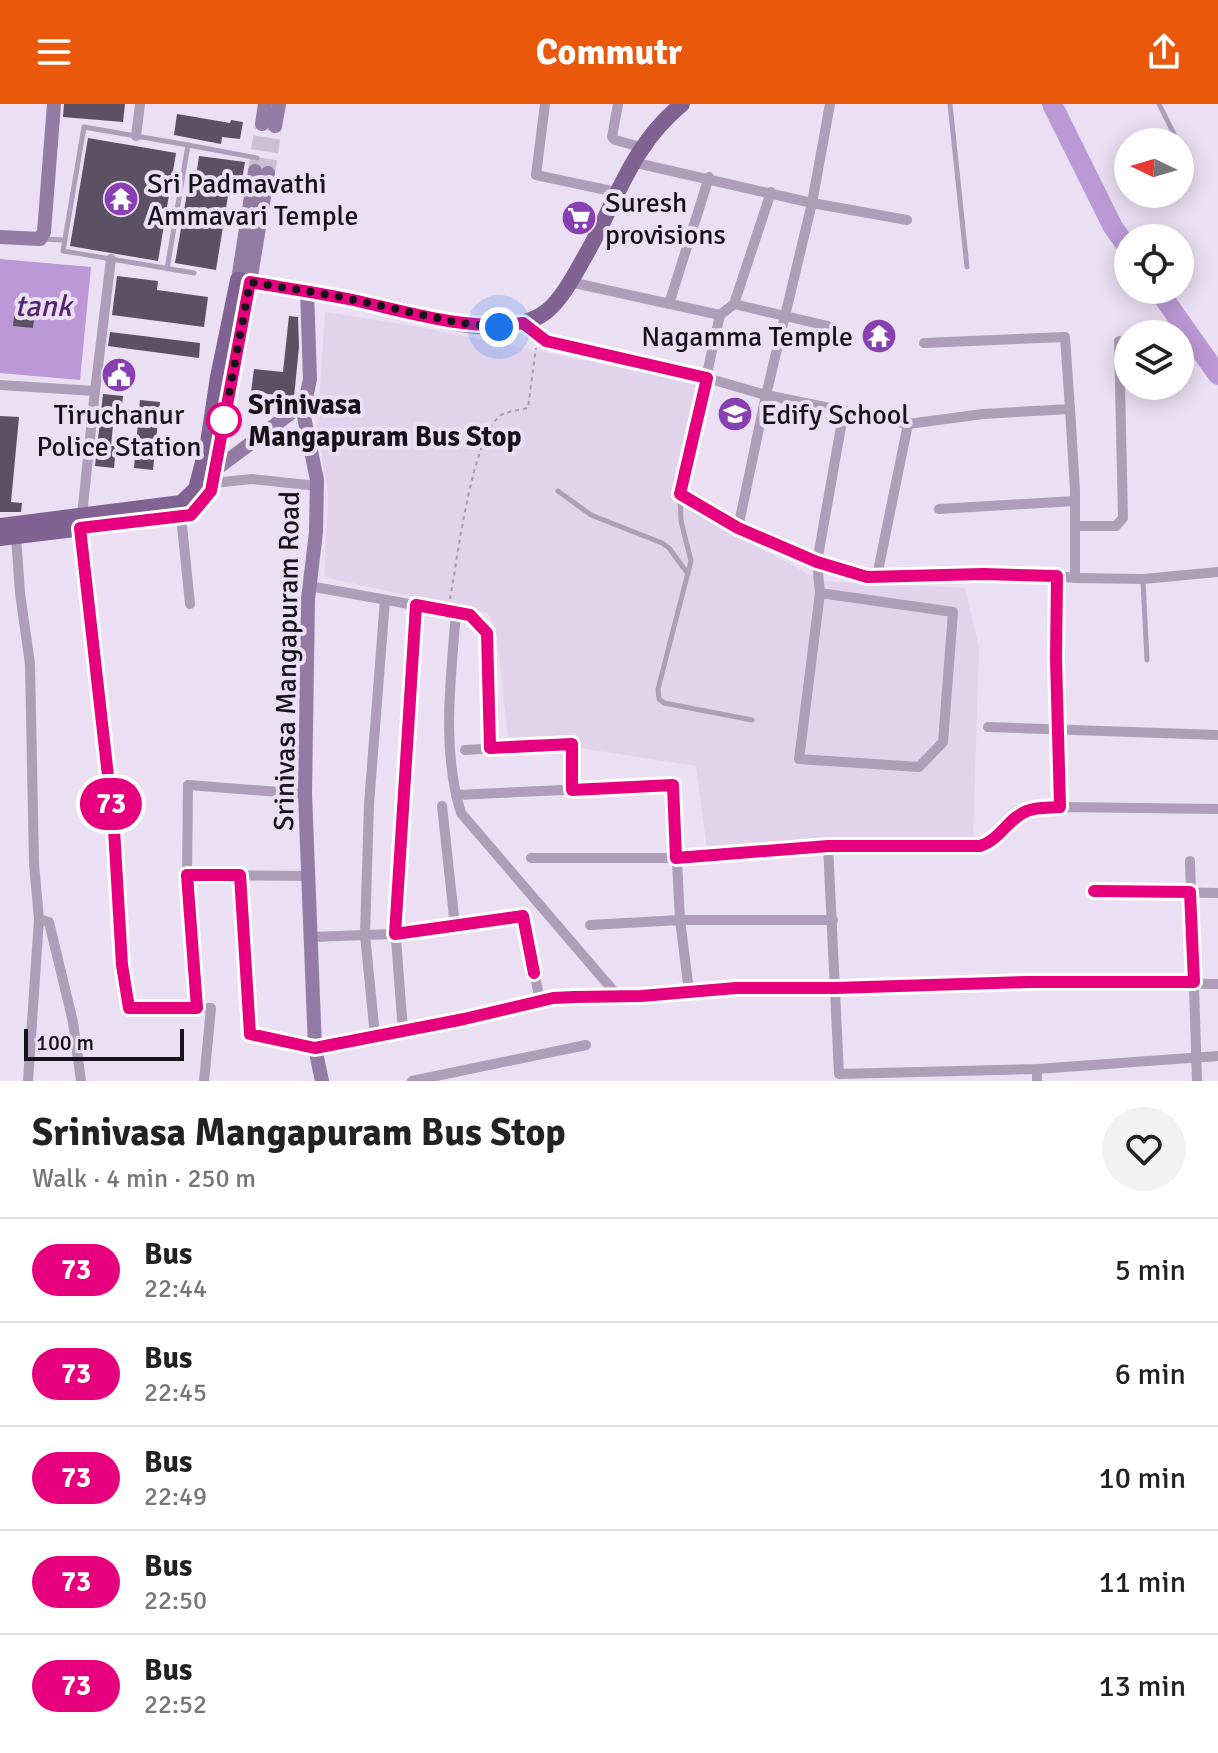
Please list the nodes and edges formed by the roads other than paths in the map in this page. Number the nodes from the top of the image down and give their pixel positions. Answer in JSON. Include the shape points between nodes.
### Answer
{"nodes":[{"id":1,"x":54,"y":104,"type":"edge"},
{"id":2,"x":140,"y":104,"type":"edge"},
{"id":3,"x":265,"y":104,"type":"edge"},
{"id":4,"x":279,"y":104,"type":"edge"},
{"id":5,"x":545,"y":104,"type":"edge"},
{"id":6,"x":618,"y":104,"type":"edge"},
{"id":7,"x":682,"y":104,"type":"edge"},
{"id":8,"x":830,"y":104,"type":"edge"},
{"id":9,"x":950,"y":104,"type":"edge"},
{"id":10,"x":1159,"y":104,"type":"edge"},
{"id":11,"x":1171,"y":128,"type":"edge"},
{"id":12,"x":136,"y":136,"type":"junction"},
{"id":13,"x":188,"y":145,"type":"junction"},
{"id":14,"x":636,"y":154,"type":"junction"},
{"id":15,"x":260,"y":167,"type":"joint"},
{"id":16,"x":709,"y":177,"type":"junction"},
{"id":17,"x":616,"y":192,"type":"junction"},
{"id":18,"x":771,"y":192,"type":"junction"},
{"id":19,"x":812,"y":203,"type":"junction"},
{"id":20,"x":907,"y":220,"type":"dead end"},
{"id":21,"x":0,"y":237,"type":"edge"},
{"id":22,"x":40,"y":239,"type":"junction"},
{"id":23,"x":64,"y":240,"type":"junction"},
{"id":24,"x":111,"y":259,"type":"junction"},
{"id":25,"x":967,"y":267,"type":"dead end"},
{"id":26,"x":167,"y":269,"type":"junction"},
{"id":27,"x":194,"y":273,"type":"dead end"},
{"id":28,"x":239,"y":280,"type":"junction"},
{"id":29,"x":570,"y":282,"type":"junction"},
{"id":30,"x":307,"y":291,"type":"junction"},
{"id":31,"x":669,"y":304,"type":"junction"},
{"id":32,"x":734,"y":304,"type":"junction"},
{"id":33,"x":720,"y":315,"type":"junction"},
{"id":34,"x":785,"y":317,"type":"junction"},
{"id":35,"x":523,"y":323,"type":"junction"},
{"id":36,"x":828,"y":326,"type":"dead end"},
{"id":37,"x":924,"y":343,"type":"dead end"},
{"id":38,"x":707,"y":378,"type":"junction"},
{"id":39,"x":0,"y":385,"type":"edge"},
{"id":40,"x":95,"y":391,"type":"junction"},
{"id":41,"x":766,"y":395,"type":"junction"},
{"id":42,"x":1120,"y":400,"type":"edge"},
{"id":43,"x":303,"y":404,"type":"junction"},
{"id":44,"x":1070,"y":409,"type":"junction"},
{"id":45,"x":844,"y":410,"type":"junction"},
{"id":46,"x":908,"y":424,"type":"junction"},
{"id":47,"x":214,"y":476,"type":"junction"},
{"id":48,"x":317,"y":486,"type":"junction"},
{"id":49,"x":558,"y":491,"type":"dead end"},
{"id":50,"x":680,"y":494,"type":"junction"},
{"id":51,"x":1075,"y":501,"type":"junction"},
{"id":52,"x":939,"y":509,"type":"dead end"},
{"id":53,"x":181,"y":516,"type":"junction"},
{"id":54,"x":81,"y":522,"type":"junction"},
{"id":55,"x":0,"y":526,"type":"edge"},
{"id":56,"x":1075,"y":526,"type":"junction"},
{"id":57,"x":738,"y":528,"type":"junction"},
{"id":58,"x":8,"y":537,"type":"edge"},
{"id":59,"x":817,"y":562,"type":"junction"},
{"id":60,"x":1218,"y":572,"type":"edge"},
{"id":61,"x":688,"y":574,"type":"junction"},
{"id":62,"x":877,"y":576,"type":"junction"},
{"id":63,"x":1057,"y":576,"type":"junction"},
{"id":64,"x":1075,"y":578,"type":"junction"},
{"id":65,"x":1143,"y":579,"type":"junction"},
{"id":66,"x":309,"y":586,"type":"junction"},
{"id":67,"x":820,"y":593,"type":"junction"},
{"id":68,"x":385,"y":600,"type":"junction"},
{"id":69,"x":190,"y":604,"type":"dead end"},
{"id":70,"x":416,"y":605,"type":"junction"},
{"id":71,"x":452,"y":612,"type":"junction"},
{"id":72,"x":1147,"y":660,"type":"dead end"},
{"id":73,"x":752,"y":720,"type":"dead end"},
{"id":74,"x":988,"y":727,"type":"dead end"},
{"id":75,"x":1058,"y":731,"type":"junction"},
{"id":76,"x":1218,"y":735,"type":"edge"},
{"id":77,"x":490,"y":748,"type":"junction"},
{"id":78,"x":465,"y":750,"type":"dead end"},
{"id":79,"x":572,"y":790,"type":"junction"},
{"id":80,"x":305,"y":794,"type":"junction"},
{"id":81,"x":456,"y":795,"type":"junction"},
{"id":82,"x":442,"y":806,"type":"dead end"},
{"id":83,"x":1060,"y":807,"type":"junction"},
{"id":84,"x":1218,"y":809,"type":"edge"},
{"id":85,"x":828,"y":846,"type":"junction"},
{"id":86,"x":531,"y":858,"type":"dead end"},
{"id":87,"x":676,"y":858,"type":"junction"},
{"id":88,"x":1190,"y":861,"type":"dead end"},
{"id":89,"x":187,"y":875,"type":"junction"},
{"id":90,"x":240,"y":875,"type":"junction"},
{"id":91,"x":310,"y":876,"type":"junction"},
{"id":92,"x":1094,"y":891,"type":"dead end"},
{"id":93,"x":1190,"y":892,"type":"junction"},
{"id":94,"x":1218,"y":893,"type":"edge"},
{"id":95,"x":39,"y":919,"type":"junction"},
{"id":96,"x":680,"y":920,"type":"junction"},
{"id":97,"x":833,"y":920,"type":"junction"},
{"id":98,"x":590,"y":925,"type":"dead end"},
{"id":99,"x":455,"y":926,"type":"junction"},
{"id":100,"x":395,"y":934,"type":"junction"},
{"id":101,"x":365,"y":935,"type":"junction"},
{"id":102,"x":312,"y":937,"type":"junction"},
{"id":103,"x":1194,"y":982,"type":"junction"},
{"id":104,"x":1218,"y":984,"type":"edge"},
{"id":105,"x":835,"y":988,"type":"junction"},
{"id":106,"x":689,"y":991,"type":"junction"},
{"id":107,"x":617,"y":995,"type":"junction"},
{"id":108,"x":540,"y":1001,"type":"junction"},
{"id":109,"x":197,"y":1008,"type":"junction"},
{"id":110,"x":403,"y":1031,"type":"junction"},
{"id":111,"x":375,"y":1036,"type":"junction"},
{"id":112,"x":586,"y":1045,"type":"dead end"},
{"id":113,"x":315,"y":1048,"type":"junction"},
{"id":114,"x":1218,"y":1056,"type":"edge"},
{"id":115,"x":1197,"y":1057,"type":"junction"},
{"id":116,"x":1037,"y":1069,"type":"junction"},
{"id":117,"x":28,"y":1081,"type":"edge"},
{"id":118,"x":81,"y":1081,"type":"edge"},
{"id":119,"x":204,"y":1081,"type":"edge"},
{"id":120,"x":322,"y":1081,"type":"edge"},
{"id":121,"x":412,"y":1081,"type":"edge"},
{"id":122,"x":1037,"y":1081,"type":"edge"},
{"id":123,"x":1197,"y":1081,"type":"edge"}],
"edges":[{"from":1,"to":22,"type":"street"},
{"from":2,"to":12,"type":"street"},
{"from":3,"to":4,"type":"street","via":[[269,125]]},
{"from":5,"to":17,"type":"street","via":[[536,175]]},
{"from":6,"to":14,"type":"street","via":[[612,137]]},
{"from":7,"to":14,"type":"main road"},
{"from":8,"to":19,"type":"street"},
{"from":9,"to":25,"type":"lane"},
{"from":10,"to":11,"type":"lane"},
{"from":12,"to":13,"type":"lane"},
{"from":12,"to":23,"type":"lane","via":[[84,127]]},
{"from":13,"to":15,"type":"lane"},
{"from":13,"to":26,"type":"lane"},
{"from":14,"to":16,"type":"street"},
{"from":14,"to":17,"type":"main road"},
{"from":15,"to":28,"type":"street"},
{"from":16,"to":18,"type":"street"},
{"from":16,"to":31,"type":"street"},
{"from":17,"to":29,"type":"main road"},
{"from":18,"to":19,"type":"street"},
{"from":18,"to":32,"type":"street"},
{"from":19,"to":20,"type":"street"},
{"from":19,"to":34,"type":"street"},
{"from":21,"to":22,"type":"street"},
{"from":22,"to":23,"type":"lane"},
{"from":23,"to":24,"type":"lane","via":[[63,251]]},
{"from":24,"to":26,"type":"lane"},
{"from":24,"to":40,"type":"street"},
{"from":26,"to":27,"type":"lane"},
{"from":28,"to":30,"type":"main road"},
{"from":28,"to":47,"type":"main road"},
{"from":28,"to":54,"type":"main road","via":[[196,489],[181,503]]},
{"from":29,"to":31,"type":"street"},
{"from":29,"to":35,"type":"main road","via":[[547,311]]},
{"from":30,"to":35,"type":"main road","via":[[460,323]]},
{"from":30,"to":43,"type":"street","name":"Srinivasa Mangapuram Road","via":[[310,379]]},
{"from":31,"to":33,"type":"street"},
{"from":32,"to":33,"type":"street"},
{"from":32,"to":34,"type":"street"},
{"from":33,"to":38,"type":"street"},
{"from":34,"to":36,"type":"street"},
{"from":34,"to":41,"type":"street"},
{"from":35,"to":38,"type":"street","via":[[546,341]]},
{"from":37,"to":44,"type":"street","via":[[1065,337]]},
{"from":38,"to":41,"type":"street"},
{"from":38,"to":50,"type":"street"},
{"from":39,"to":40,"type":"street"},
{"from":40,"to":54,"type":"street"},
{"from":41,"to":45,"type":"street"},
{"from":41,"to":57,"type":"street"},
{"from":42,"to":56,"type":"street","via":[[1123,518],[1116,526]]},
{"from":43,"to":47,"type":"street"},
{"from":43,"to":48,"type":"street","name":"Srinivasa Mangapuram Road"},
{"from":44,"to":46,"type":"street"},
{"from":44,"to":51,"type":"street"},
{"from":45,"to":46,"type":"street"},
{"from":45,"to":59,"type":"street"},
{"from":46,"to":62,"type":"street"},
{"from":47,"to":48,"type":"street"},
{"from":47,"to":53,"type":"main road","via":[[204,502],[191,515]]},
{"from":48,"to":66,"type":"street","name":"Srinivasa Mangapuram Road"},
{"from":49,"to":61,"type":"lane","via":[[591,515],[662,543]]},
{"from":50,"to":57,"type":"street"},
{"from":50,"to":61,"type":"lane","via":[[690,553]]},
{"from":51,"to":52,"type":"street"},
{"from":51,"to":56,"type":"street"},
{"from":53,"to":54,"type":"main road"},
{"from":53,"to":69,"type":"street"},
{"from":54,"to":55,"type":"main road"},
{"from":54,"to":58,"type":"main road"},
{"from":54,"to":109,"type":"street","via":[[129,1008]]},
{"from":56,"to":64,"type":"street"},
{"from":57,"to":59,"type":"street"},
{"from":58,"to":95,"type":"street","via":[[30,664]]},
{"from":59,"to":62,"type":"street"},
{"from":59,"to":67,"type":"street"},
{"from":60,"to":65,"type":"street"},
{"from":61,"to":73,"type":"lane","via":[[659,699]]},
{"from":62,"to":63,"type":"street"},
{"from":63,"to":64,"type":"street"},
{"from":63,"to":75,"type":"street"},
{"from":64,"to":65,"type":"street"},
{"from":65,"to":72,"type":"lane"},
{"from":66,"to":68,"type":"street"},
{"from":66,"to":80,"type":"street","name":"Srinivasa Mangapuram Road"},
{"from":67,"to":67,"type":"street","via":[[953,612],[943,742],[919,767],[799,759]]},
{"from":68,"to":70,"type":"street"},
{"from":68,"to":101,"type":"street"},
{"from":70,"to":71,"type":"street"},
{"from":70,"to":100,"type":"street"},
{"from":71,"to":77,"type":"street","via":[[470,615],[487,633]]},
{"from":71,"to":81,"type":"street","via":[[448,729]]},
{"from":74,"to":75,"type":"street"},
{"from":75,"to":76,"type":"street"},
{"from":75,"to":83,"type":"street"},
{"from":77,"to":78,"type":"street"},
{"from":77,"to":79,"type":"street","via":[[572,744]]},
{"from":79,"to":81,"type":"street"},
{"from":79,"to":87,"type":"street","via":[[673,785]]},
{"from":80,"to":89,"type":"street","via":[[188,785]]},
{"from":80,"to":91,"type":"street","name":"Srinivasa Mangapuram Road"},
{"from":81,"to":107,"type":"street","via":[[461,813]]},
{"from":82,"to":99,"type":"street"},
{"from":83,"to":84,"type":"street"},
{"from":83,"to":85,"type":"street","via":[[1029,810],[980,846]]},
{"from":85,"to":87,"type":"street"},
{"from":85,"to":97,"type":"street"},
{"from":86,"to":87,"type":"street"},
{"from":87,"to":96,"type":"street"},
{"from":88,"to":93,"type":"street"},
{"from":89,"to":90,"type":"street"},
{"from":89,"to":109,"type":"street"},
{"from":90,"to":91,"type":"street"},
{"from":90,"to":113,"type":"street","via":[[250,1034]]},
{"from":91,"to":102,"type":"street","name":"Srinivasa Mangapuram Road"},
{"from":92,"to":93,"type":"street"},
{"from":93,"to":94,"type":"street"},
{"from":93,"to":103,"type":"street"},
{"from":95,"to":117,"type":"street"},
{"from":95,"to":118,"type":"street","via":[[49,922]]},
{"from":96,"to":97,"type":"street"},
{"from":96,"to":98,"type":"street"},
{"from":96,"to":106,"type":"street"},
{"from":97,"to":105,"type":"street"},
{"from":99,"to":100,"type":"street"},
{"from":99,"to":108,"type":"street","via":[[523,916]]},
{"from":100,"to":101,"type":"street"},
{"from":100,"to":110,"type":"street"},
{"from":101,"to":102,"type":"street"},
{"from":101,"to":111,"type":"street"},
{"from":102,"to":113,"type":"street","name":"Srinivasa Mangapuram Road"},
{"from":103,"to":104,"type":"street"},
{"from":103,"to":105,"type":"street"},
{"from":103,"to":115,"type":"street"},
{"from":105,"to":106,"type":"street"},
{"from":105,"to":116,"type":"street","via":[[839,1074]]},
{"from":106,"to":107,"type":"street"},
{"from":107,"to":108,"type":"street"},
{"from":108,"to":110,"type":"street"},
{"from":109,"to":119,"type":"street","via":[[211,1008]]},
{"from":110,"to":111,"type":"street"},
{"from":111,"to":113,"type":"street"},
{"from":112,"to":121,"type":"street"},
{"from":113,"to":120,"type":"street","name":"Srinivasa Mangapuram Road"},
{"from":114,"to":115,"type":"street"},
{"from":115,"to":116,"type":"street"},
{"from":115,"to":123,"type":"street"},
{"from":116,"to":122,"type":"street"}]}
